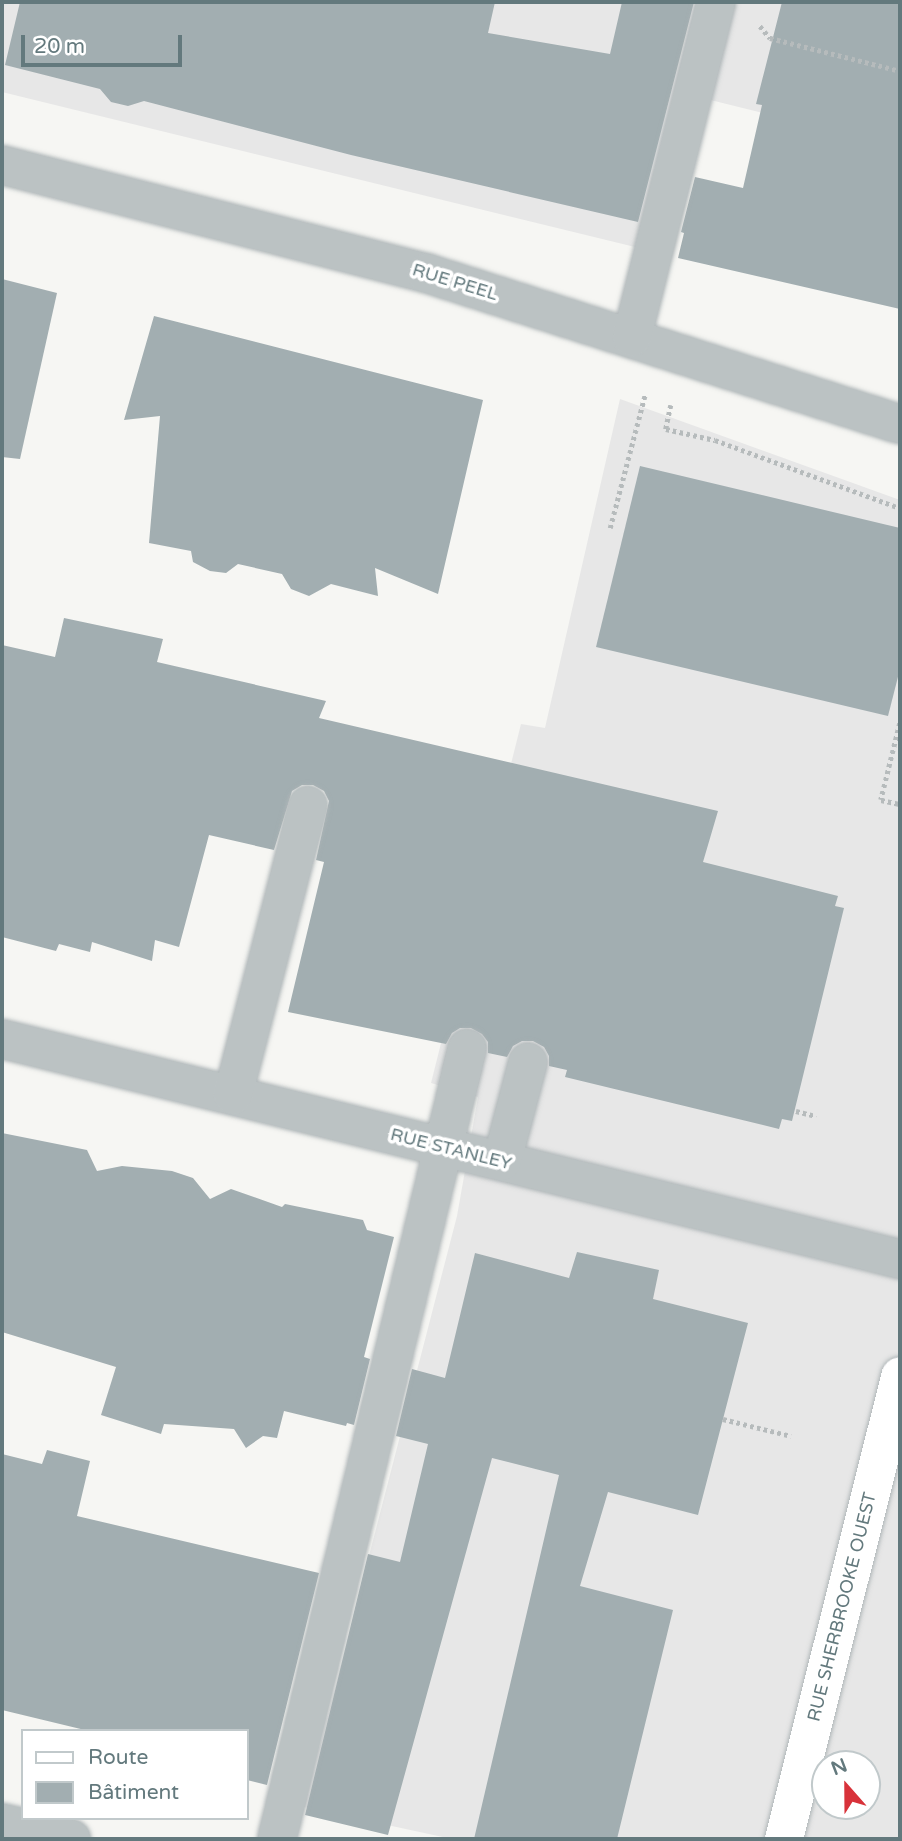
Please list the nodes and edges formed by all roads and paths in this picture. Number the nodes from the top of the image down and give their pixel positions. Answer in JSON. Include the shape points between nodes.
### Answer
{"nodes":[{"id":1,"x":716,"y":2,"type":"edge"},
{"id":2,"x":770,"y":38,"type":"dead end"},
{"id":3,"x":900,"y":71,"type":"edge"},
{"id":4,"x":2,"y":165,"type":"edge"},
{"id":5,"x":632,"y":337,"type":"junction"},
{"id":6,"x":645,"y":395,"type":"dead end"},
{"id":7,"x":671,"y":405,"type":"dead end"},
{"id":8,"x":900,"y":424,"type":"edge"},
{"id":9,"x":900,"y":508,"type":"edge"},
{"id":10,"x":610,"y":528,"type":"dead end"},
{"id":11,"x":900,"y":723,"type":"edge"},
{"id":12,"x":900,"y":804,"type":"edge"},
{"id":13,"x":308,"y":806,"type":"dead end"},
{"id":14,"x":2,"y":1039,"type":"edge"},
{"id":15,"x":467,"y":1049,"type":"dead end"},
{"id":16,"x":528,"y":1062,"type":"dead end"},
{"id":17,"x":233,"y":1095,"type":"junction"},
{"id":18,"x":796,"y":1111,"type":"dead end"},
{"id":19,"x":816,"y":1116,"type":"dead end"},
{"id":20,"x":444,"y":1146,"type":"junction"},
{"id":21,"x":502,"y":1161,"type":"junction"},
{"id":22,"x":900,"y":1259,"type":"edge"},
{"id":23,"x":900,"y":1376,"type":"edge"},
{"id":24,"x":723,"y":1419,"type":"dead end"},
{"id":25,"x":791,"y":1436,"type":"dead end"},
{"id":26,"x":2,"y":1822,"type":"edge"},
{"id":27,"x":71,"y":1839,"type":"edge"},
{"id":28,"x":277,"y":1839,"type":"edge"},
{"id":29,"x":784,"y":1839,"type":"edge"}],
"edges":[{"from":1,"to":5,"type":"street"},
{"from":2,"to":3,"type":"path"},
{"from":4,"to":5,"type":"street","name":"RUE PEEL","via":[[395,264]]},
{"from":5,"to":8,"type":"street","name":"RUE PEEL"},
{"from":6,"to":10,"type":"path"},
{"from":7,"to":9,"type":"path","via":[[666,429],[715,440]]},
{"from":11,"to":12,"type":"path","via":[[881,800]]},
{"from":13,"to":17,"type":"street"},
{"from":14,"to":17,"type":"street","name":"RUE STANLEY"},
{"from":15,"to":20,"type":"street"},
{"from":16,"to":21,"type":"street"},
{"from":17,"to":20,"type":"street","name":"RUE STANLEY"},
{"from":18,"to":19,"type":"path"},
{"from":20,"to":21,"type":"street","name":"RUE STANLEY"},
{"from":20,"to":28,"type":"street"},
{"from":21,"to":22,"type":"street","name":"RUE STANLEY"},
{"from":23,"to":29,"type":"main road","name":"RUE SHERBROOKE OUEST"},
{"from":24,"to":25,"type":"path"},
{"from":26,"to":27,"type":"street"}]}
